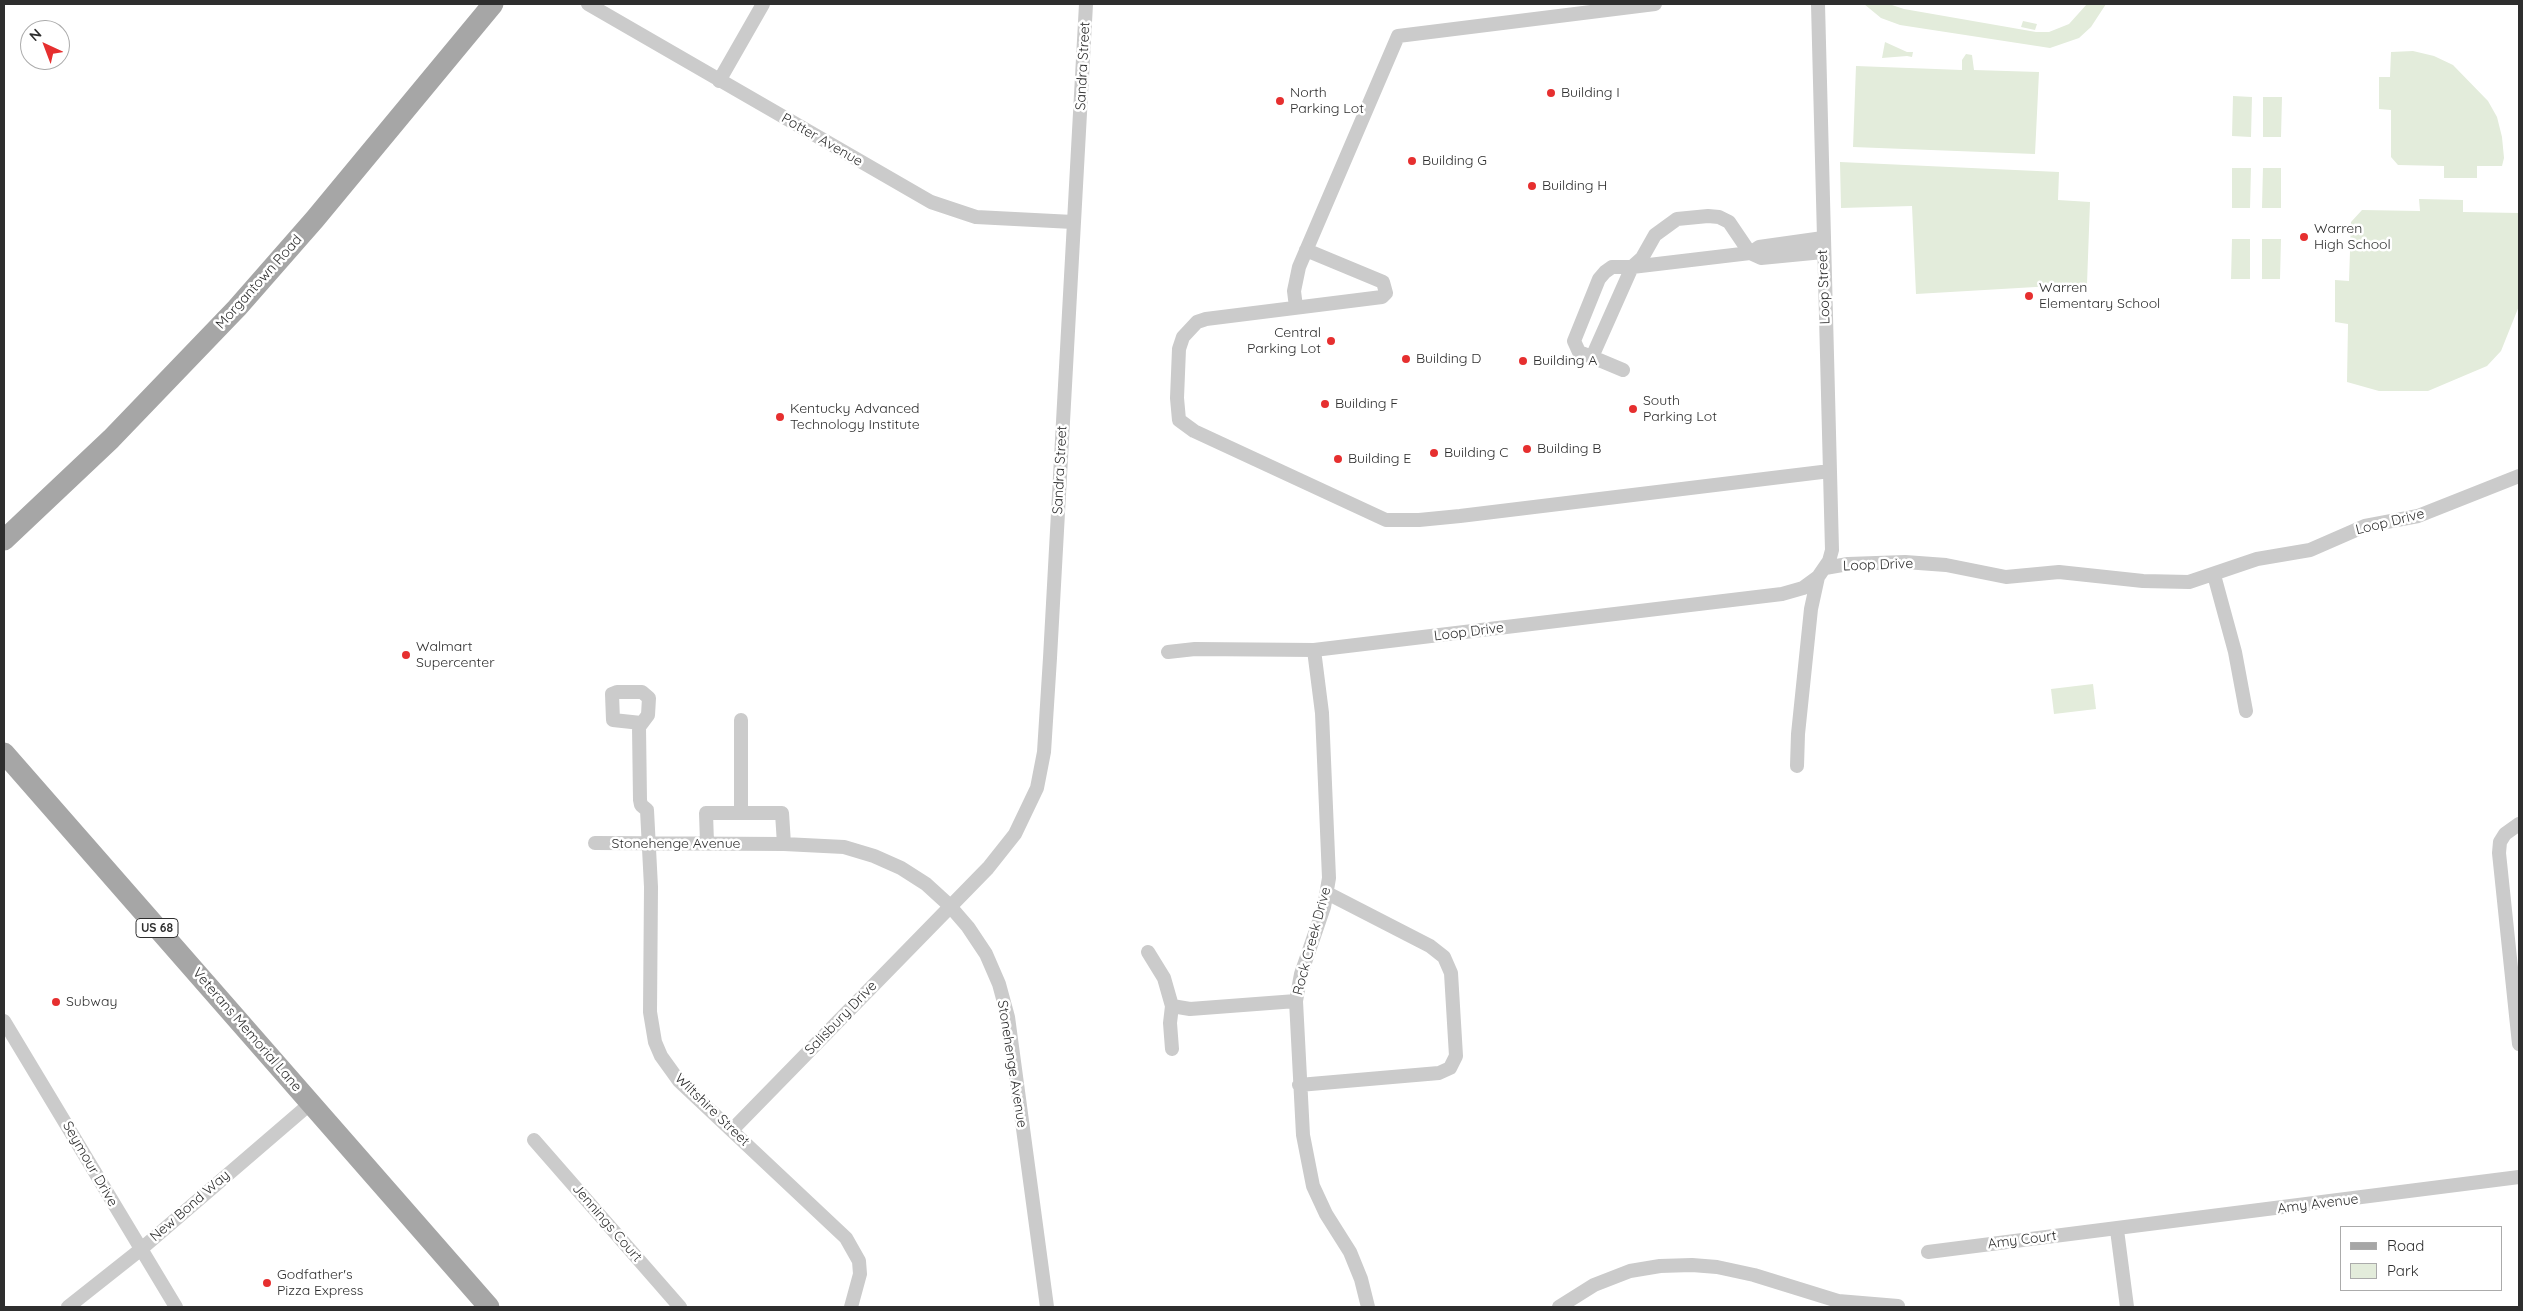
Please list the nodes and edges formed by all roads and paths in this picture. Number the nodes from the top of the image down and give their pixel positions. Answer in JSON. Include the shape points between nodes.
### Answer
{"nodes":[{"id":1,"x":493,"y":4,"type":"edge"},
{"id":2,"x":588,"y":4,"type":"edge"},
{"id":3,"x":763,"y":4,"type":"edge"},
{"id":4,"x":1086,"y":4,"type":"edge"},
{"id":5,"x":1655,"y":4,"type":"edge"},
{"id":6,"x":1818,"y":4,"type":"edge"},
{"id":7,"x":719,"y":81,"type":"junction"},
{"id":8,"x":1073,"y":222,"type":"junction"},
{"id":9,"x":1823,"y":245,"type":"junction"},
{"id":10,"x":1647,"y":248,"type":"junction"},
{"id":11,"x":1306,"y":250,"type":"junction"},
{"id":12,"x":1750,"y":253,"type":"junction"},
{"id":13,"x":1658,"y":264,"type":"junction"},
{"id":14,"x":1632,"y":266,"type":"junction"},
{"id":15,"x":1296,"y":307,"type":"junction"},
{"id":16,"x":1592,"y":357,"type":"junction"},
{"id":17,"x":1623,"y":370,"type":"dead end"},
{"id":18,"x":1830,"y":471,"type":"junction"},
{"id":19,"x":2519,"y":476,"type":"edge"},
{"id":20,"x":4,"y":540,"type":"edge"},
{"id":21,"x":1822,"y":573,"type":"junction"},
{"id":22,"x":2214,"y":575,"type":"junction"},
{"id":23,"x":1314,"y":650,"type":"junction"},
{"id":24,"x":1168,"y":652,"type":"dead end"},
{"id":25,"x":2246,"y":711,"type":"dead end"},
{"id":26,"x":741,"y":720,"type":"dead end"},
{"id":27,"x":641,"y":723,"type":"dead end"},
{"id":28,"x":4,"y":753,"type":"edge"},
{"id":29,"x":1797,"y":766,"type":"dead end"},
{"id":30,"x":741,"y":813,"type":"junction"},
{"id":31,"x":2519,"y":824,"type":"edge"},
{"id":32,"x":595,"y":843,"type":"dead end"},
{"id":33,"x":648,"y":843,"type":"junction"},
{"id":34,"x":707,"y":843,"type":"junction"},
{"id":35,"x":784,"y":844,"type":"junction"},
{"id":36,"x":1327,"y":893,"type":"junction"},
{"id":37,"x":949,"y":905,"type":"junction"},
{"id":38,"x":1148,"y":952,"type":"dead end"},
{"id":39,"x":1296,"y":1001,"type":"junction"},
{"id":40,"x":1172,"y":1006,"type":"junction"},
{"id":41,"x":4,"y":1021,"type":"edge"},
{"id":42,"x":2519,"y":1044,"type":"edge"},
{"id":43,"x":1172,"y":1049,"type":"dead end"},
{"id":44,"x":1299,"y":1085,"type":"junction"},
{"id":45,"x":311,"y":1104,"type":"junction"},
{"id":46,"x":732,"y":1130,"type":"junction"},
{"id":47,"x":534,"y":1140,"type":"dead end"},
{"id":48,"x":2519,"y":1178,"type":"edge"},
{"id":49,"x":2117,"y":1230,"type":"junction"},
{"id":50,"x":140,"y":1250,"type":"junction"},
{"id":51,"x":1928,"y":1252,"type":"dead end"},
{"id":52,"x":1562,"y":1306,"type":"edge"},
{"id":53,"x":1898,"y":1306,"type":"edge"},
{"id":54,"x":68,"y":1307,"type":"edge"},
{"id":55,"x":176,"y":1307,"type":"edge"},
{"id":56,"x":489,"y":1307,"type":"edge"},
{"id":57,"x":680,"y":1307,"type":"edge"},
{"id":58,"x":851,"y":1307,"type":"edge"},
{"id":59,"x":1047,"y":1307,"type":"edge"},
{"id":60,"x":1368,"y":1307,"type":"edge"},
{"id":61,"x":2127,"y":1307,"type":"edge"}],
"edges":[{"from":1,"to":20,"type":"main road","name":"Morgantown Road","via":[[316,219],[237,308],[111,439]]},
{"from":2,"to":7,"type":"street","name":"Potter Avenue"},
{"from":3,"to":7,"type":"street"},
{"from":4,"to":8,"type":"street","name":"Sandra Street"},
{"from":5,"to":11,"type":"street","via":[[1398,36]]},
{"from":6,"to":9,"type":"street","name":"Loop Street"},
{"from":7,"to":8,"type":"street","name":"Potter Avenue","via":[[946,209],[976,217]]},
{"from":8,"to":37,"type":"street","name":"Sandra Street","via":[[1041,771],[1030,805],[1015,834],[988,868]]},
{"from":9,"to":12,"type":"street","via":[[1760,258]]},
{"from":9,"to":18,"type":"street","name":"Loop Street"},
{"from":10,"to":12,"type":"street","via":[[1655,235],[1677,219],[1708,216],[1729,222]]},
{"from":10,"to":13,"type":"street","via":[[1649,256]]},
{"from":10,"to":14,"type":"street","via":[[1642,258]]},
{"from":11,"to":15,"type":"street","via":[[1296,280]]},
{"from":11,"to":15,"type":"street","via":[[1383,282],[1386,293],[1382,297]]},
{"from":12,"to":13,"type":"street"},
{"from":13,"to":14,"type":"street"},
{"from":14,"to":16,"type":"street"},
{"from":14,"to":16,"type":"street","via":[[1612,267],[1599,279],[1575,333],[1574,347]]},
{"from":15,"to":18,"type":"street","via":[[1196,322],[1183,337],[1179,349],[1179,420],[1194,431],[1386,520],[1460,516]]},
{"from":16,"to":17,"type":"street"},
{"from":18,"to":21,"type":"street","name":"Loop Street","via":[[1832,550]]},
{"from":19,"to":22,"type":"street","name":"Loop Drive","via":[[2418,516],[2374,524],[2310,550],[2257,559]]},
{"from":21,"to":22,"type":"street","name":"Loop Drive","via":[[1848,564],[1905,562],[2006,576],[2059,572],[2156,582],[2189,582]]},
{"from":21,"to":23,"type":"street","name":"Loop Drive","via":[[1803,588],[1782,594]]},
{"from":21,"to":29,"type":"street","name":"Loop Street","via":[[1813,592]]},
{"from":22,"to":25,"type":"street","via":[[2230,628]]},
{"from":23,"to":24,"type":"street","name":"Loop Drive","via":[[1203,649]]},
{"from":23,"to":36,"type":"street","name":"Rock Creek Drive","via":[[1324,758],[1329,862]]},
{"from":26,"to":30,"type":"street"},
{"from":27,"to":33,"type":"street","name":"Wiltshire Street","via":[[640,800],[647,810]]},
{"from":28,"to":45,"type":"main road","name":"Veterans Memorial Lane","number":"US 68"},
{"from":30,"to":34,"type":"street","via":[[706,813]]},
{"from":30,"to":35,"type":"street","via":[[782,813]]},
{"from":31,"to":42,"type":"street","via":[[2505,834],[2499,853]]},
{"from":32,"to":33,"type":"street","name":"Stonehenge Avenue"},
{"from":33,"to":34,"type":"street","name":"Stonehenge Avenue"},
{"from":33,"to":46,"type":"street","name":"Wiltshire Street","via":[[651,887],[649,1004],[655,1042],[679,1081]]},
{"from":34,"to":35,"type":"street","name":"Stonehenge Avenue"},
{"from":35,"to":37,"type":"street","name":"Stonehenge Avenue","via":[[844,848],[874,856],[914,876]]},
{"from":36,"to":39,"type":"street","name":"Rock Creek Drive","via":[[1301,974]]},
{"from":36,"to":44,"type":"street","via":[[1444,956],[1451,973],[1456,1056],[1450,1068],[1439,1073]]},
{"from":37,"to":46,"type":"street","name":"Salisbury Drive"},
{"from":37,"to":59,"type":"street","name":"Stonehenge Avenue","via":[[986,954],[1008,1017]]},
{"from":38,"to":40,"type":"street","via":[[1164,978]]},
{"from":39,"to":40,"type":"street","via":[[1190,1008]]},
{"from":39,"to":44,"type":"street","name":"Rock Creek Drive"},
{"from":40,"to":43,"type":"street"},
{"from":41,"to":50,"type":"street","name":"Seymour Drive"},
{"from":44,"to":60,"type":"street","name":"Rock Creek Drive","via":[[1306,1157],[1313,1186],[1350,1252]]},
{"from":45,"to":50,"type":"street","name":"New Bond Way"},
{"from":45,"to":56,"type":"main road","name":"Veterans Memorial Lane","number":"US 68"},
{"from":46,"to":58,"type":"street","name":"Wiltshire Street","via":[[854,1249],[860,1274]]},
{"from":47,"to":57,"type":"street","name":"Jennings Court"},
{"from":48,"to":49,"type":"street","name":"Amy Avenue"},
{"from":49,"to":51,"type":"street","name":"Amy Court"},
{"from":49,"to":61,"type":"street"},
{"from":50,"to":54,"type":"street","name":"New Bond Way"},
{"from":50,"to":55,"type":"street","name":"Seymour Drive"},
{"from":52,"to":53,"type":"street","via":[[1594,1285],[1630,1271],[1692,1265],[1745,1273],[1838,1301]]}]}
